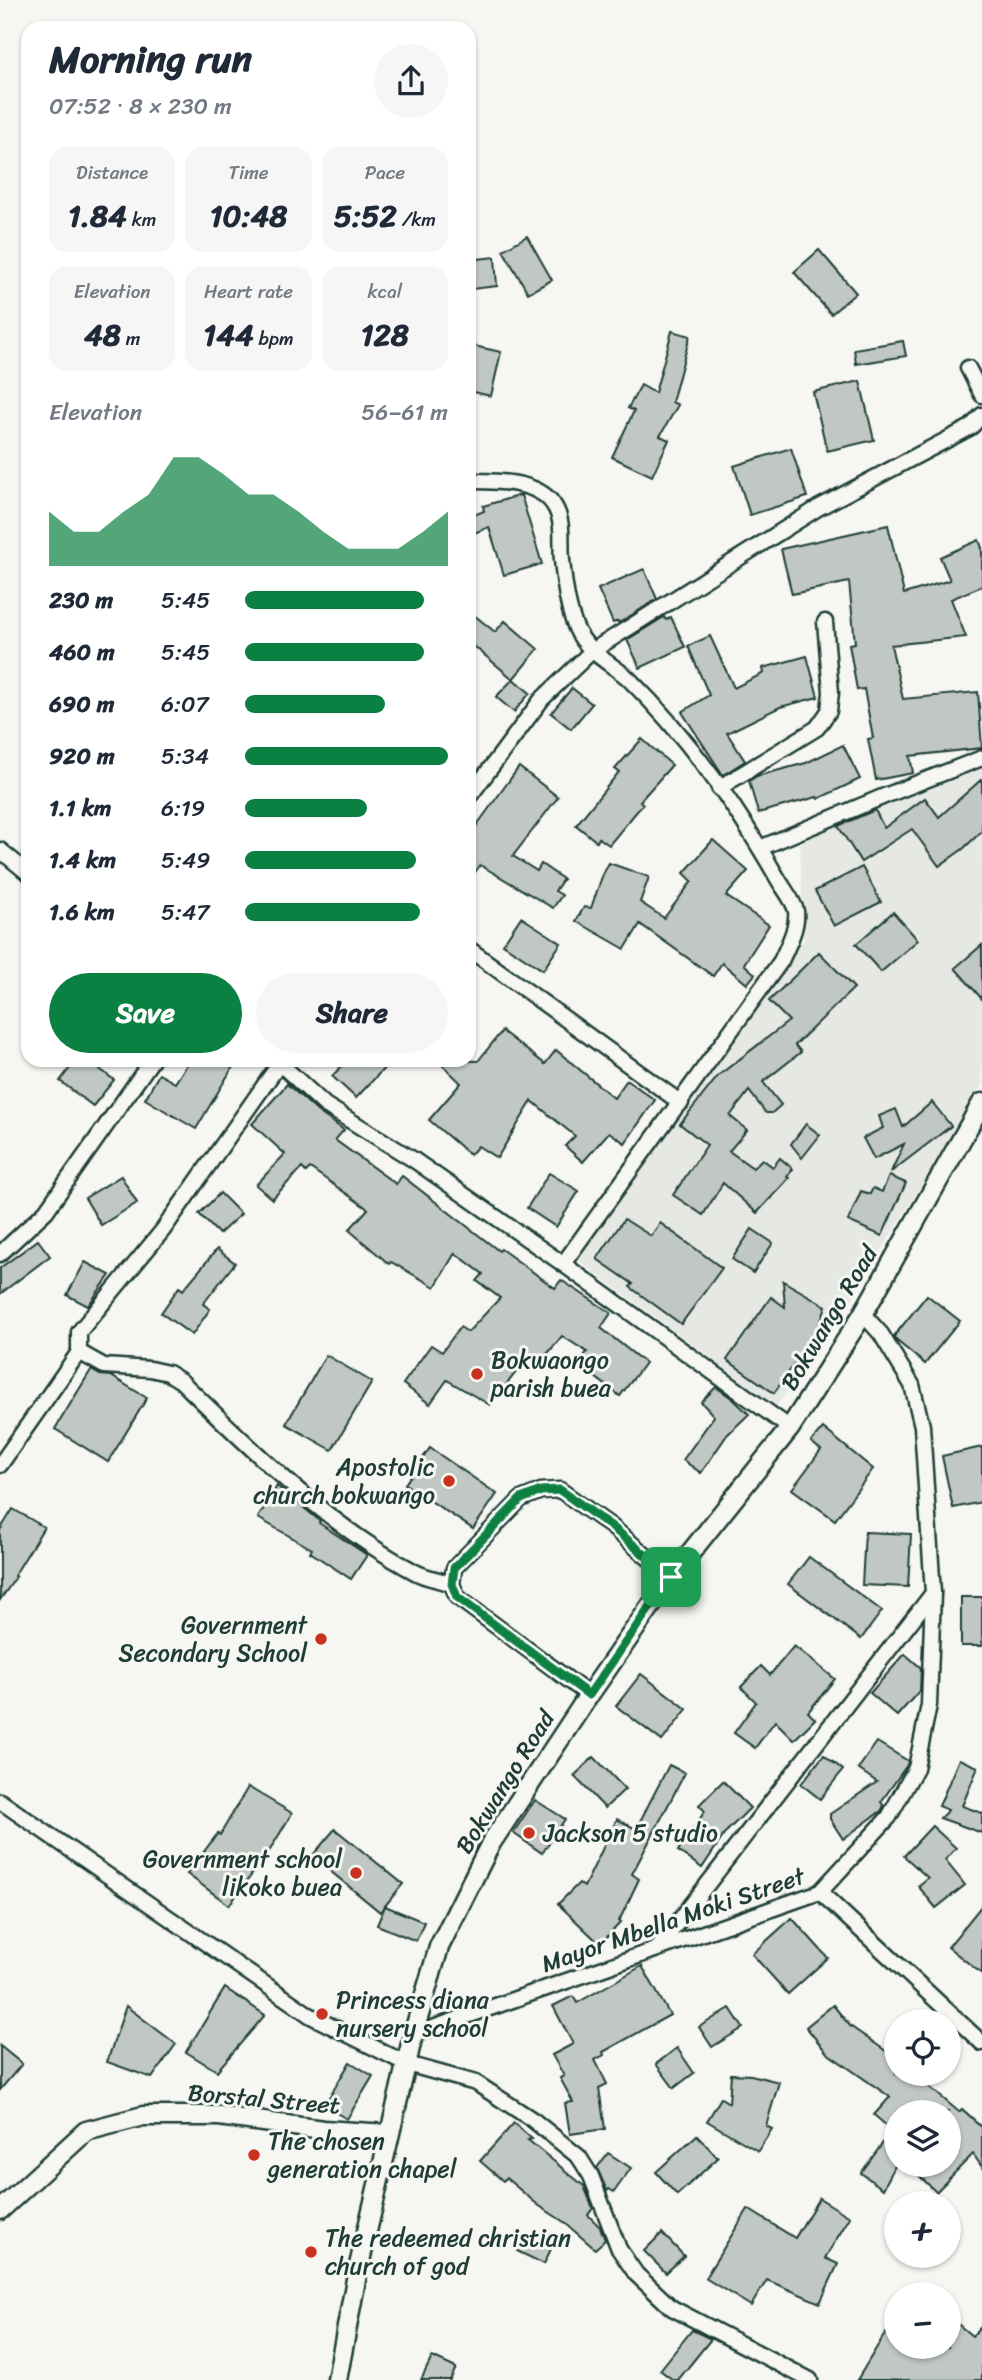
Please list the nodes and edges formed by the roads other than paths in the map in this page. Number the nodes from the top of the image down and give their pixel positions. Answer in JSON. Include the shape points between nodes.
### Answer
{"nodes":[{"id":1,"x":968,"y":368,"type":"dead end"},
{"id":2,"x":982,"y":395,"type":"edge"},
{"id":3,"x":982,"y":415,"type":"edge"},
{"id":4,"x":476,"y":481,"type":"edge"},
{"id":5,"x":825,"y":622,"type":"dead end"},
{"id":6,"x":592,"y":651,"type":"junction"},
{"id":7,"x":982,"y":758,"type":"edge"},
{"id":8,"x":476,"y":788,"type":"edge"},
{"id":9,"x":719,"y":788,"type":"junction"},
{"id":10,"x":760,"y":848,"type":"junction"},
{"id":11,"x":0,"y":850,"type":"edge"},
{"id":12,"x":21,"y":867,"type":"edge"},
{"id":13,"x":476,"y":955,"type":"edge"},
{"id":14,"x":147,"y":1067,"type":"edge"},
{"id":15,"x":276,"y":1067,"type":"edge"},
{"id":16,"x":284,"y":1067,"type":"edge"},
{"id":17,"x":681,"y":1103,"type":"junction"},
{"id":18,"x":982,"y":1103,"type":"edge"},
{"id":19,"x":0,"y":1254,"type":"edge"},
{"id":20,"x":563,"y":1264,"type":"junction"},
{"id":21,"x":863,"y":1314,"type":"junction"},
{"id":22,"x":79,"y":1352,"type":"junction"},
{"id":23,"x":790,"y":1428,"type":"junction"},
{"id":24,"x":0,"y":1465,"type":"edge"},
{"id":25,"x":671,"y":1577,"type":"junction"},
{"id":26,"x":452,"y":1584,"type":"junction"},
{"id":27,"x":933,"y":1593,"type":"junction"},
{"id":28,"x":589,"y":1695,"type":"junction"},
{"id":29,"x":0,"y":1801,"type":"edge"},
{"id":30,"x":820,"y":1892,"type":"junction"},
{"id":31,"x":658,"y":1948,"type":"junction"},
{"id":32,"x":412,"y":2035,"type":"junction"},
{"id":33,"x":982,"y":2043,"type":"edge"},
{"id":34,"x":407,"y":2064,"type":"junction"},
{"id":35,"x":388,"y":2134,"type":"junction"},
{"id":36,"x":0,"y":2210,"type":"edge"},
{"id":37,"x":337,"y":2380,"type":"edge"},
{"id":38,"x":810,"y":2380,"type":"edge"}],
"edges":[{"from":1,"to":2,"type":"street"},
{"from":3,"to":6,"type":"street","via":[[971,427],[818,508]]},
{"from":4,"to":6,"type":"street","via":[[530,487],[552,502],[562,524],[562,559],[571,611],[576,629]]},
{"from":5,"to":9,"type":"street","via":[[830,711],[817,728]]},
{"from":6,"to":8,"type":"street","via":[[542,699]]},
{"from":6,"to":9,"type":"street","via":[[627,678],[684,737]]},
{"from":7,"to":10,"type":"street"},
{"from":9,"to":10,"type":"street"},
{"from":10,"to":17,"type":"street","via":[[796,910],[793,934],[781,961]]},
{"from":11,"to":12,"type":"street"},
{"from":13,"to":17,"type":"street"},
{"from":14,"to":19,"type":"street","via":[[46,1211]]},
{"from":15,"to":22,"type":"street","via":[[163,1230],[79,1332]]},
{"from":16,"to":20,"type":"street","via":[[325,1105],[414,1160]]},
{"from":17,"to":20,"type":"street"},
{"from":18,"to":21,"type":"street","name":"Bokwango Road"},
{"from":20,"to":23,"type":"street"},
{"from":21,"to":23,"type":"street","name":"Bokwango Road"},
{"from":21,"to":27,"type":"street","via":[[912,1385],[922,1426]]},
{"from":22,"to":24,"type":"street"},
{"from":22,"to":26,"type":"street","via":[[104,1366],[150,1369],[181,1381],[262,1460],[354,1534],[419,1574]]},
{"from":23,"to":25,"type":"street","name":"Bokwango Road"},
{"from":25,"to":26,"type":"street","via":[[560,1490],[521,1499],[454,1568]]},
{"from":25,"to":28,"type":"street","name":"Bokwango Road"},
{"from":26,"to":28,"type":"street","via":[[457,1597]]},
{"from":27,"to":30,"type":"street","via":[[929,1706],[916,1768],[889,1817]]},
{"from":27,"to":31,"type":"street"},
{"from":28,"to":32,"type":"street","name":"Bokwango Road","via":[[491,1843],[439,1947]]},
{"from":29,"to":34,"type":"street","via":[[311,2016]]},
{"from":30,"to":31,"type":"street","name":"Mayor Mbella Moki Street"},
{"from":30,"to":33,"type":"street","name":"Mayor Mbella Moki Street"},
{"from":31,"to":32,"type":"street","name":"Mayor Mbella Moki Street"},
{"from":32,"to":34,"type":"street","name":"Bokwango Road"},
{"from":34,"to":35,"type":"street","name":"Bokwango Road"},
{"from":34,"to":38,"type":"street","via":[[476,2083],[533,2120],[579,2157],[592,2176],[619,2249],[636,2274],[672,2308]]},
{"from":35,"to":36,"type":"street","name":"Borstal Street","via":[[219,2116],[143,2116],[86,2131]]},
{"from":35,"to":37,"type":"street","name":"Bokwango Road"}]}
